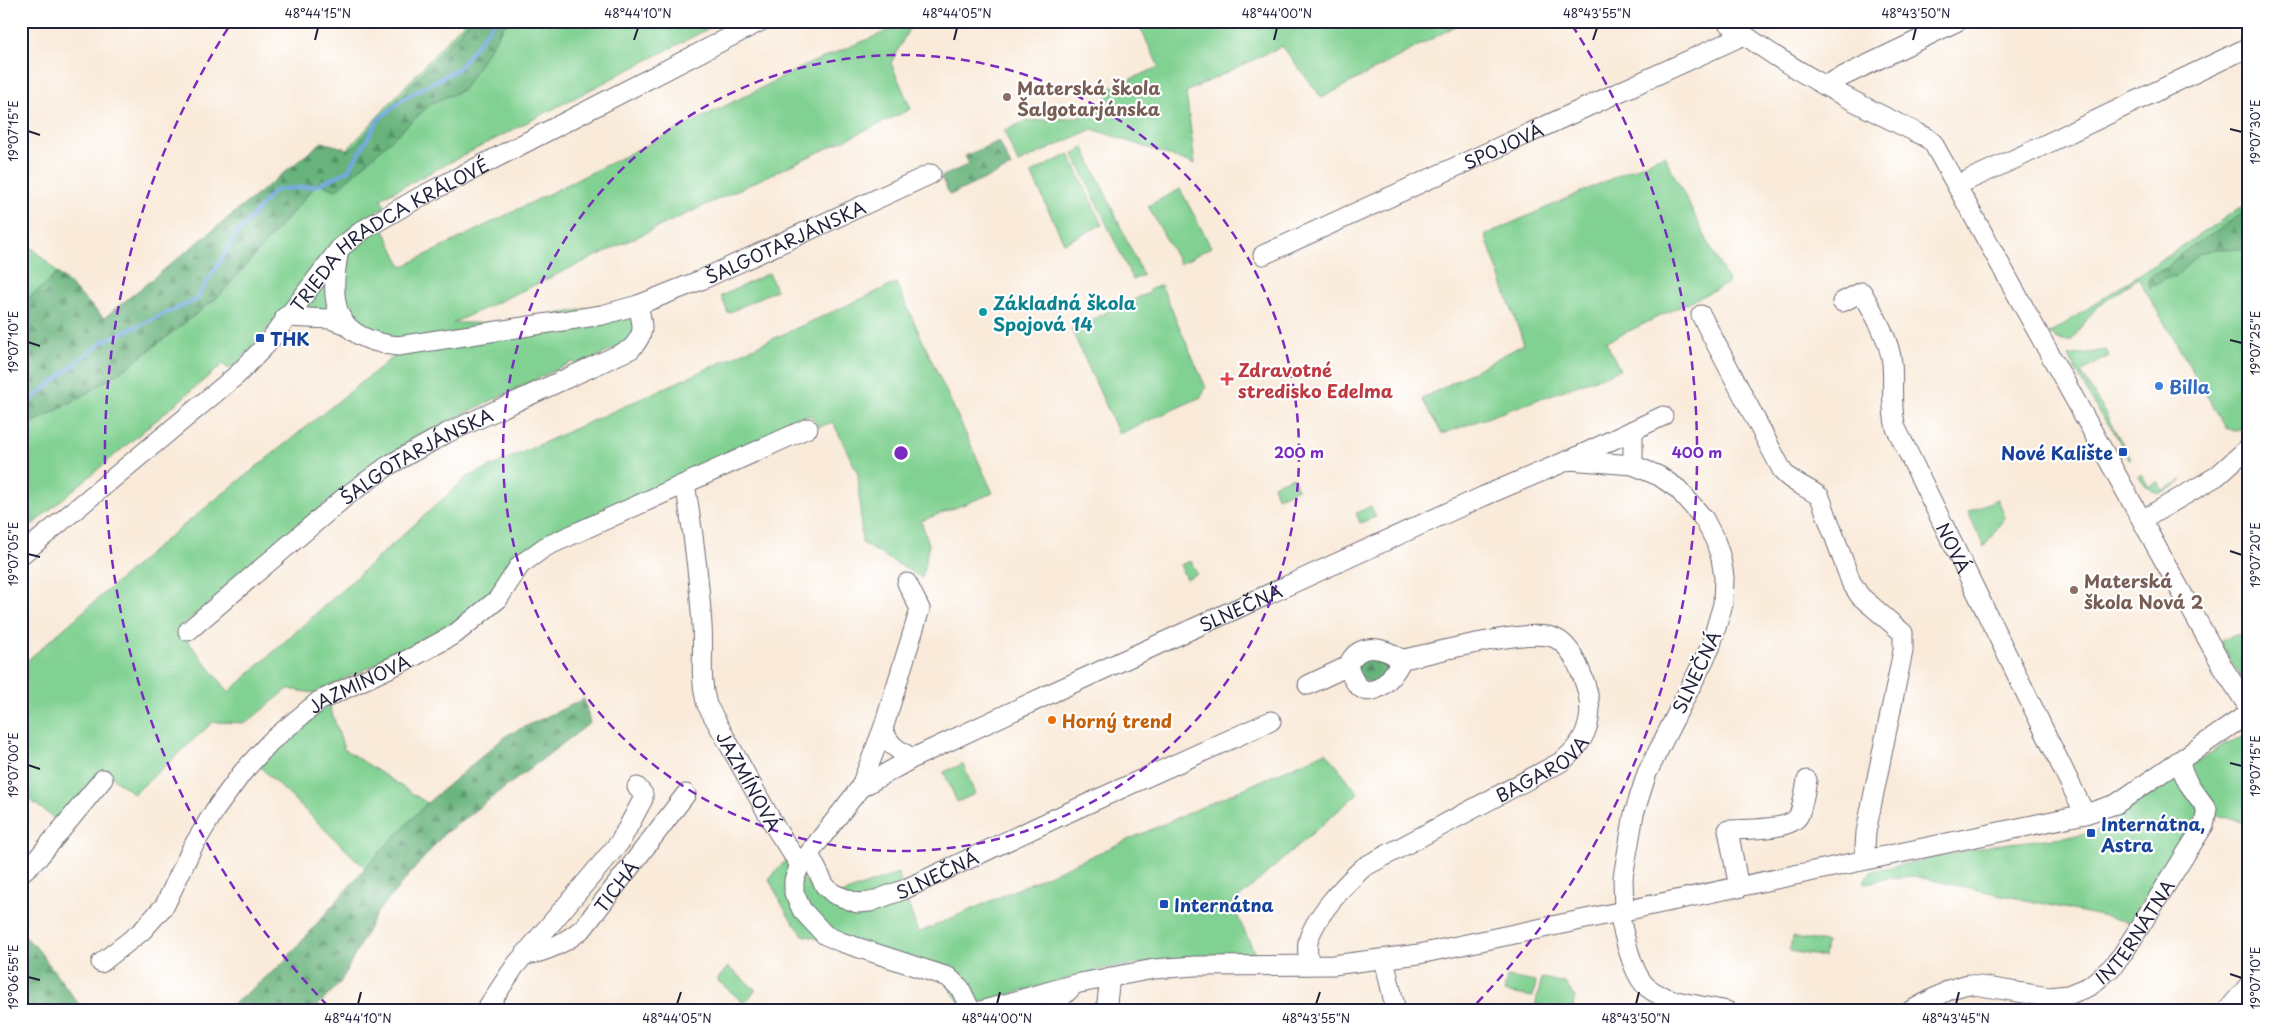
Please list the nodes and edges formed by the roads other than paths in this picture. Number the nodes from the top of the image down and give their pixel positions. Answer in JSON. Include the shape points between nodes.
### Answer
{"nodes":[{"id":1,"x":761,"y":21,"type":"edge"},
{"id":2,"x":1726,"y":21,"type":"edge"},
{"id":3,"x":1958,"y":21,"type":"edge"},
{"id":4,"x":1744,"y":35,"type":"junction"},
{"id":5,"x":2249,"y":46,"type":"edge"},
{"id":6,"x":1825,"y":84,"type":"junction"},
{"id":7,"x":931,"y":174,"type":"dead end"},
{"id":8,"x":1957,"y":185,"type":"junction"},
{"id":9,"x":340,"y":248,"type":"junction"},
{"id":10,"x":1263,"y":255,"type":"dead end"},
{"id":11,"x":1842,"y":302,"type":"dead end"},
{"id":12,"x":638,"y":305,"type":"junction"},
{"id":13,"x":1701,"y":315,"type":"dead end"},
{"id":14,"x":285,"y":317,"type":"junction"},
{"id":15,"x":345,"y":324,"type":"junction"},
{"id":16,"x":1663,"y":416,"type":"dead end"},
{"id":17,"x":808,"y":428,"type":"dead end"},
{"id":18,"x":1633,"y":430,"type":"junction"},
{"id":19,"x":2249,"y":447,"type":"edge"},
{"id":20,"x":1569,"y":460,"type":"junction"},
{"id":21,"x":1633,"y":465,"type":"junction"},
{"id":22,"x":685,"y":484,"type":"junction"},
{"id":23,"x":2142,"y":520,"type":"junction"},
{"id":24,"x":21,"y":555,"type":"edge"},
{"id":25,"x":907,"y":583,"type":"dead end"},
{"id":26,"x":188,"y":631,"type":"dead end"},
{"id":27,"x":1402,"y":659,"type":"junction"},
{"id":28,"x":1348,"y":666,"type":"junction"},
{"id":29,"x":1308,"y":685,"type":"dead end"},
{"id":30,"x":2249,"y":708,"type":"edge"},
{"id":31,"x":2249,"y":713,"type":"edge"},
{"id":32,"x":1271,"y":721,"type":"dead end"},
{"id":33,"x":883,"y":729,"type":"junction"},
{"id":34,"x":913,"y":758,"type":"junction"},
{"id":35,"x":2178,"y":761,"type":"junction"},
{"id":36,"x":103,"y":779,"type":"dead end"},
{"id":37,"x":1807,"y":780,"type":"dead end"},
{"id":38,"x":637,"y":787,"type":"dead end"},
{"id":39,"x":860,"y":788,"type":"junction"},
{"id":40,"x":686,"y":794,"type":"dead end"},
{"id":41,"x":2085,"y":814,"type":"junction"},
{"id":42,"x":1867,"y":859,"type":"junction"},
{"id":43,"x":804,"y":860,"type":"junction"},
{"id":44,"x":21,"y":873,"type":"edge"},
{"id":45,"x":1739,"y":888,"type":"junction"},
{"id":46,"x":1621,"y":912,"type":"junction"},
{"id":47,"x":525,"y":955,"type":"junction"},
{"id":48,"x":1384,"y":959,"type":"junction"},
{"id":49,"x":100,"y":964,"type":"dead end"},
{"id":50,"x":1309,"y":965,"type":"junction"},
{"id":51,"x":1110,"y":977,"type":"junction"},
{"id":52,"x":1075,"y":984,"type":"junction"},
{"id":53,"x":2248,"y":988,"type":"edge"},
{"id":54,"x":485,"y":1011,"type":"edge"},
{"id":55,"x":972,"y":1011,"type":"edge"},
{"id":56,"x":981,"y":1011,"type":"edge"},
{"id":57,"x":1048,"y":1011,"type":"edge"},
{"id":58,"x":1106,"y":1011,"type":"edge"},
{"id":59,"x":1396,"y":1011,"type":"edge"},
{"id":60,"x":1728,"y":1011,"type":"edge"},
{"id":61,"x":1910,"y":1011,"type":"edge"},
{"id":62,"x":2227,"y":1011,"type":"edge"}],
"edges":[{"from":1,"to":9,"type":"street","name":"TRIEDA HRADCA KRÁLOVÉ","via":[[418,198],[362,230]]},
{"from":2,"to":4,"type":"street"},
{"from":3,"to":6,"type":"street"},
{"from":4,"to":6,"type":"street"},
{"from":4,"to":10,"type":"street","name":"SPOJOVÁ"},
{"from":5,"to":8,"type":"street"},
{"from":6,"to":8,"type":"street","via":[[1926,137],[1933,143]]},
{"from":7,"to":12,"type":"street","name":"ŠALGOTARJÁNSKA","via":[[687,286]]},
{"from":8,"to":23,"type":"street"},
{"from":9,"to":14,"type":"street","name":"TRIEDA HRADCA KRÁLOVÉ"},
{"from":9,"to":15,"type":"street","name":"ŠALGOTARJÁNSKA","via":[[334,274],[334,298]]},
{"from":11,"to":41,"type":"street","name":"NOVÁ","via":[[1862,292],[1882,330],[1892,362],[1892,404],[1896,428]]},
{"from":12,"to":15,"type":"street","name":"ŠALGOTARJÁNSKA","via":[[602,315],[398,346],[364,339]]},
{"from":12,"to":26,"type":"street","name":"ŠALGOTARJÁNSKA","via":[[643,327],[640,339],[631,349],[447,433],[388,464]]},
{"from":13,"to":42,"type":"street","via":[[1783,472],[1820,497],[1851,582],[1860,596],[1903,633],[1903,651],[1866,832]]},
{"from":14,"to":15,"type":"street","name":"ŠALGOTARJÁNSKA","via":[[330,319]]},
{"from":14,"to":24,"type":"street","name":"TRIEDA HRADCA KRÁLOVÉ","via":[[267,344],[238,374]]},
{"from":16,"to":18,"type":"street","name":"SLNEČNÁ"},
{"from":17,"to":22,"type":"street","name":"JAZMÍNOVÁ"},
{"from":18,"to":20,"type":"street","name":"SLNEČNÁ"},
{"from":18,"to":21,"type":"street"},
{"from":19,"to":23,"type":"street","via":[[2217,476]]},
{"from":20,"to":21,"type":"street","name":"SLNEČNÁ"},
{"from":20,"to":34,"type":"street","name":"SLNEČNÁ"},
{"from":21,"to":46,"type":"street","name":"SLNEČNÁ","via":[[1659,476],[1678,489],[1704,519],[1720,558],[1724,604],[1710,648],[1647,773],[1634,814],[1623,877]]},
{"from":22,"to":43,"type":"street","name":"JAZMÍNOVÁ","via":[[702,614],[702,688],[707,706],[773,824]]},
{"from":22,"to":49,"type":"street","name":"JAZMÍNOVÁ","via":[[530,556],[520,565],[498,599],[456,634],[330,694],[306,711],[257,756],[227,791],[203,829],[173,892],[155,918]]},
{"from":23,"to":30,"type":"street"},
{"from":25,"to":33,"type":"street","name":"SLNEČNÁ","via":[[920,609]]},
{"from":27,"to":28,"type":"street","via":[[1380,649],[1368,648],[1359,651]]},
{"from":27,"to":28,"type":"street","via":[[1388,682],[1372,691],[1354,682]]},
{"from":27,"to":50,"type":"street","name":"BAGAROVA","via":[[1518,636],[1554,637],[1574,657],[1587,686],[1591,700],[1588,727],[1576,748],[1560,762],[1364,867],[1318,921],[1308,942]]},
{"from":28,"to":29,"type":"street"},
{"from":31,"to":35,"type":"street"},
{"from":32,"to":43,"type":"street","name":"SLNEČNÁ","via":[[903,890],[870,902],[857,903],[834,894]]},
{"from":33,"to":34,"type":"street","via":[[896,750]]},
{"from":33,"to":39,"type":"street","name":"SLNEČNÁ"},
{"from":34,"to":39,"type":"street","name":"SLNEČNÁ"},
{"from":35,"to":41,"type":"street","via":[[2116,804]]},
{"from":35,"to":61,"type":"street","name":"INTERNÁTNA","via":[[2206,809],[2206,818],[2136,933],[2107,973],[2090,986],[2062,996],[2043,997],[1968,984],[1951,989]]},
{"from":36,"to":44,"type":"street","via":[[38,858]]},
{"from":37,"to":45,"type":"street","via":[[1795,821],[1784,826],[1728,830]]},
{"from":38,"to":47,"type":"street","name":"TICHÁ","via":[[643,799],[620,842]]},
{"from":39,"to":43,"type":"street","name":"SLNEČNÁ"},
{"from":40,"to":47,"type":"street","name":"TICHÁ","via":[[578,932],[543,951]]},
{"from":41,"to":42,"type":"street"},
{"from":42,"to":45,"type":"street"},
{"from":43,"to":55,"type":"street","name":"SLNEČNÁ","via":[[794,880],[797,901],[825,935],[948,977],[960,988]]},
{"from":45,"to":46,"type":"street"},
{"from":46,"to":48,"type":"street"},
{"from":46,"to":60,"type":"street","via":[[1638,976],[1646,987],[1671,998]]},
{"from":47,"to":54,"type":"street","name":"TICHÁ"},
{"from":48,"to":50,"type":"street"},
{"from":48,"to":59,"type":"street"},
{"from":50,"to":51,"type":"street","via":[[1195,966]]},
{"from":51,"to":52,"type":"street"},
{"from":51,"to":58,"type":"street"},
{"from":52,"to":56,"type":"street"},
{"from":52,"to":57,"type":"street"},
{"from":53,"to":62,"type":"street"}]}
